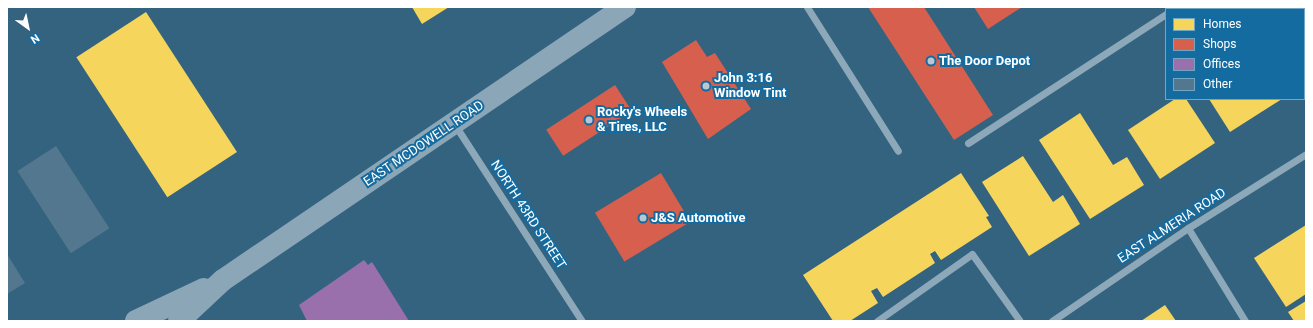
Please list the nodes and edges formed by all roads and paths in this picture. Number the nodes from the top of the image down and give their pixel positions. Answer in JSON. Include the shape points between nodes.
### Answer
{"nodes":[{"id":1,"x":625,"y":7,"type":"edge"},
{"id":2,"x":807,"y":7,"type":"edge"},
{"id":3,"x":1165,"y":15,"type":"edge"},
{"id":4,"x":454,"y":123,"type":"junction"},
{"id":5,"x":968,"y":143,"type":"dead end"},
{"id":6,"x":898,"y":151,"type":"dead end"},
{"id":7,"x":1306,"y":154,"type":"edge"},
{"id":8,"x":1188,"y":228,"type":"junction"},
{"id":9,"x":223,"y":280,"type":"junction"},
{"id":10,"x":136,"y":321,"type":"edge"},
{"id":11,"x":179,"y":321,"type":"edge"},
{"id":12,"x":582,"y":321,"type":"edge"},
{"id":13,"x":877,"y":321,"type":"edge"},
{"id":14,"x":1020,"y":321,"type":"edge"},
{"id":15,"x":1052,"y":321,"type":"edge"},
{"id":16,"x":1245,"y":321,"type":"edge"}],
"edges":[{"from":1,"to":4,"type":"main road","name":"EAST MCDOWELL ROAD"},
{"from":2,"to":6,"type":"street"},
{"from":3,"to":5,"type":"street"},
{"from":4,"to":9,"type":"main road","name":"EAST MCDOWELL ROAD"},
{"from":4,"to":12,"type":"street","name":"NORTH 43RD STREET"},
{"from":7,"to":8,"type":"street","name":"EAST ALMERIA ROAD"},
{"from":8,"to":15,"type":"street","name":"EAST ALMERIA ROAD"},
{"from":8,"to":16,"type":"street"},
{"from":9,"to":10,"type":"main road","name":"EAST MCDOWELL ROAD"},
{"from":9,"to":11,"type":"main road","name":"EAST MCDOWELL ROAD"},
{"from":13,"to":14,"type":"street","via":[[972,254]]}]}
